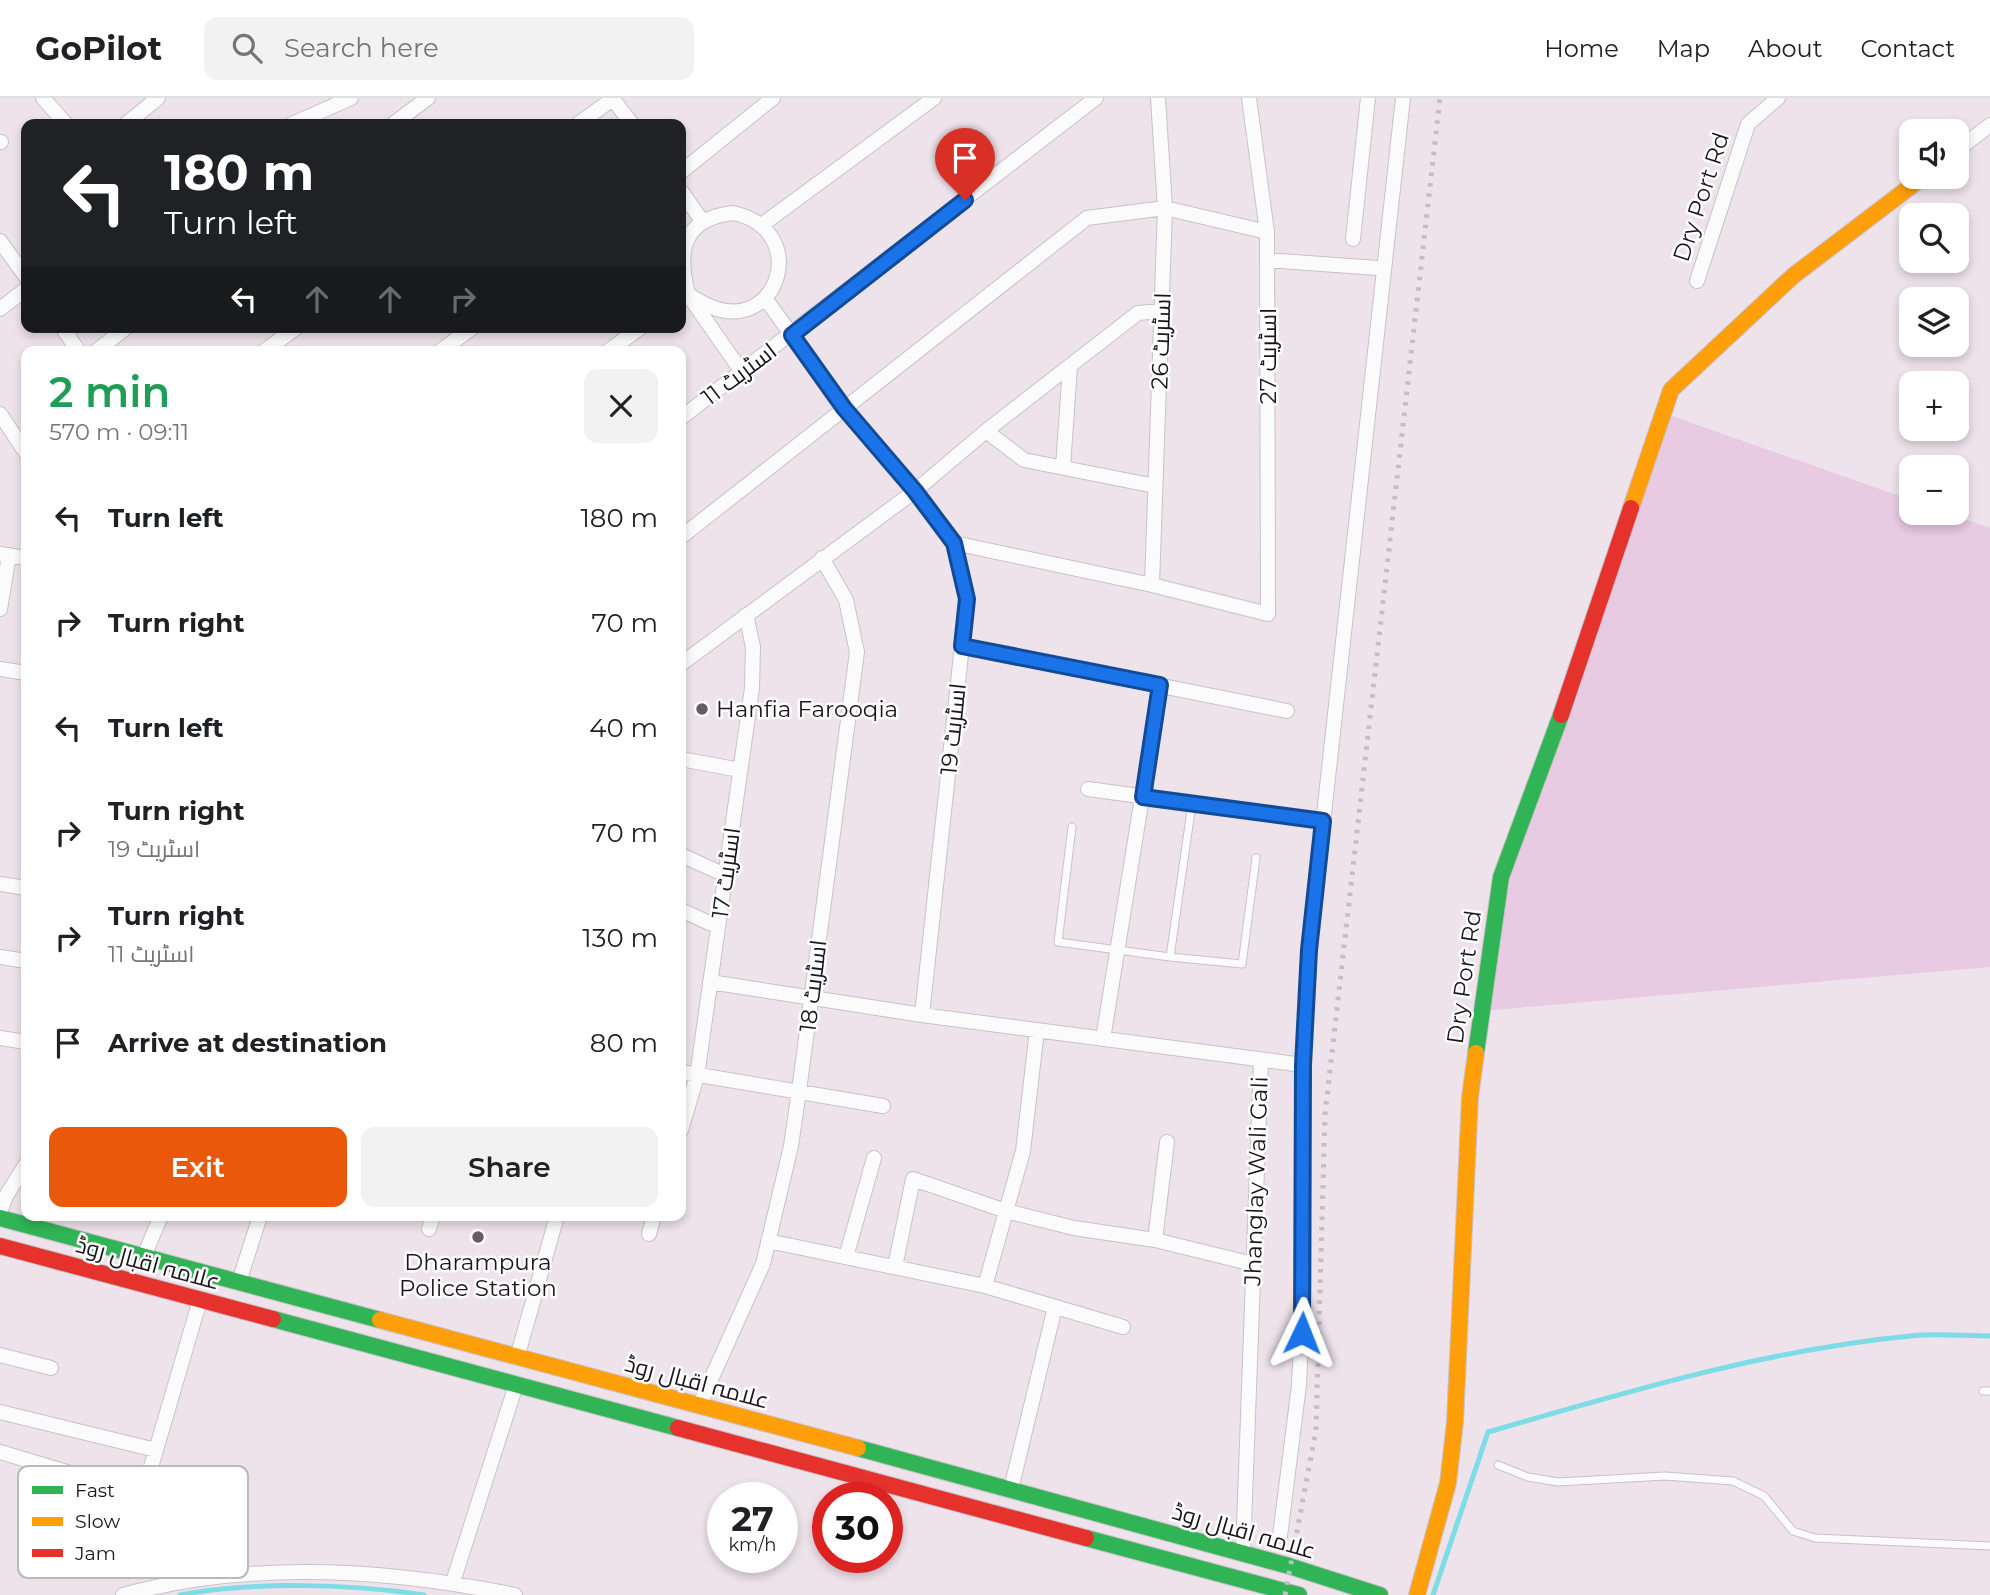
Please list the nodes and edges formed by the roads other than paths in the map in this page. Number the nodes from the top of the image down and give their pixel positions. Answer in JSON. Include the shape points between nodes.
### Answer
{"nodes":[{"id":1,"x":43,"y":98,"type":"edge"},
{"id":2,"x":158,"y":98,"type":"edge"},
{"id":3,"x":351,"y":98,"type":"edge"},
{"id":4,"x":428,"y":98,"type":"edge"},
{"id":5,"x":613,"y":98,"type":"edge"},
{"id":6,"x":774,"y":98,"type":"edge"},
{"id":7,"x":934,"y":98,"type":"edge"},
{"id":8,"x":1096,"y":98,"type":"edge"},
{"id":9,"x":1158,"y":98,"type":"edge"},
{"id":10,"x":1250,"y":98,"type":"edge"},
{"id":11,"x":1368,"y":98,"type":"edge"},
{"id":12,"x":1403,"y":98,"type":"edge"},
{"id":13,"x":1778,"y":98,"type":"edge"},
{"id":14,"x":62,"y":119,"type":"edge"},
{"id":15,"x":132,"y":119,"type":"edge"},
{"id":16,"x":303,"y":119,"type":"edge"},
{"id":17,"x":400,"y":119,"type":"edge"},
{"id":18,"x":585,"y":119,"type":"edge"},
{"id":19,"x":628,"y":119,"type":"edge"},
{"id":20,"x":1990,"y":125,"type":"edge"},
{"id":21,"x":1969,"y":141,"type":"edge"},
{"id":22,"x":686,"y":168,"type":"edge"},
{"id":23,"x":1907,"y":189,"type":"edge"},
{"id":24,"x":686,"y":198,"type":"edge"},
{"id":25,"x":1165,"y":208,"type":"junction"},
{"id":26,"x":703,"y":222,"type":"junction"},
{"id":27,"x":762,"y":224,"type":"junction"},
{"id":28,"x":1267,"y":232,"type":"junction"},
{"id":29,"x":1353,"y":239,"type":"dead end"},
{"id":30,"x":0,"y":241,"type":"edge"},
{"id":31,"x":686,"y":242,"type":"edge"},
{"id":32,"x":1267,"y":260,"type":"junction"},
{"id":33,"x":1377,"y":268,"type":"dead end"},
{"id":34,"x":21,"y":270,"type":"edge"},
{"id":35,"x":1697,"y":281,"type":"dead end"},
{"id":36,"x":21,"y":293,"type":"edge"},
{"id":37,"x":686,"y":294,"type":"edge"},
{"id":38,"x":686,"y":297,"type":"edge"},
{"id":39,"x":765,"y":298,"type":"junction"},
{"id":40,"x":0,"y":309,"type":"edge"},
{"id":41,"x":1162,"y":311,"type":"junction"},
{"id":42,"x":119,"y":333,"type":"edge"},
{"id":43,"x":289,"y":333,"type":"edge"},
{"id":44,"x":464,"y":333,"type":"edge"},
{"id":45,"x":633,"y":333,"type":"edge"},
{"id":46,"x":792,"y":335,"type":"junction"},
{"id":47,"x":103,"y":346,"type":"edge"},
{"id":48,"x":271,"y":346,"type":"edge"},
{"id":49,"x":447,"y":346,"type":"edge"},
{"id":50,"x":615,"y":346,"type":"edge"},
{"id":51,"x":1070,"y":366,"type":"junction"},
{"id":52,"x":742,"y":372,"type":"junction"},
{"id":53,"x":844,"y":408,"type":"junction"},
{"id":54,"x":0,"y":414,"type":"edge"},
{"id":55,"x":686,"y":414,"type":"edge"},
{"id":56,"x":986,"y":431,"type":"junction"},
{"id":57,"x":21,"y":446,"type":"edge"},
{"id":58,"x":1063,"y":467,"type":"junction"},
{"id":59,"x":1156,"y":486,"type":"junction"},
{"id":60,"x":915,"y":491,"type":"junction"},
{"id":61,"x":686,"y":533,"type":"edge"},
{"id":62,"x":954,"y":543,"type":"junction"},
{"id":63,"x":5,"y":554,"type":"edge"},
{"id":64,"x":822,"y":558,"type":"junction"},
{"id":65,"x":1152,"y":585,"type":"junction"},
{"id":66,"x":0,"y":609,"type":"edge"},
{"id":67,"x":746,"y":615,"type":"junction"},
{"id":68,"x":962,"y":646,"type":"junction"},
{"id":69,"x":686,"y":660,"type":"edge"},
{"id":70,"x":0,"y":669,"type":"edge"},
{"id":71,"x":21,"y":672,"type":"edge"},
{"id":72,"x":1160,"y":685,"type":"junction"},
{"id":73,"x":1287,"y":710,"type":"dead end"},
{"id":74,"x":686,"y":760,"type":"edge"},
{"id":75,"x":740,"y":770,"type":"junction"},
{"id":76,"x":1088,"y":789,"type":"dead end"},
{"id":77,"x":1143,"y":797,"type":"junction"},
{"id":78,"x":1192,"y":804,"type":"junction"},
{"id":79,"x":1323,"y":821,"type":"junction"},
{"id":80,"x":1072,"y":827,"type":"dead end"},
{"id":81,"x":686,"y":857,"type":"edge"},
{"id":82,"x":1256,"y":858,"type":"dead end"},
{"id":83,"x":726,"y":875,"type":"junction"},
{"id":84,"x":0,"y":884,"type":"edge"},
{"id":85,"x":21,"y":887,"type":"edge"},
{"id":86,"x":686,"y":912,"type":"edge"},
{"id":87,"x":718,"y":927,"type":"junction"},
{"id":88,"x":1118,"y":950,"type":"junction"},
{"id":89,"x":0,"y":957,"type":"edge"},
{"id":90,"x":1170,"y":957,"type":"junction"},
{"id":91,"x":21,"y":960,"type":"edge"},
{"id":92,"x":710,"y":982,"type":"junction"},
{"id":93,"x":811,"y":996,"type":"junction"},
{"id":94,"x":922,"y":1014,"type":"junction"},
{"id":95,"x":1037,"y":1030,"type":"junction"},
{"id":96,"x":0,"y":1038,"type":"edge"},
{"id":97,"x":1103,"y":1039,"type":"junction"},
{"id":98,"x":21,"y":1041,"type":"edge"},
{"id":99,"x":1261,"y":1060,"type":"junction"},
{"id":100,"x":1303,"y":1065,"type":"junction"},
{"id":101,"x":686,"y":1073,"type":"edge"},
{"id":102,"x":697,"y":1076,"type":"junction"},
{"id":103,"x":799,"y":1091,"type":"junction"},
{"id":104,"x":883,"y":1106,"type":"dead end"},
{"id":105,"x":686,"y":1113,"type":"edge"},
{"id":106,"x":1167,"y":1142,"type":"dead end"},
{"id":107,"x":874,"y":1158,"type":"dead end"},
{"id":108,"x":21,"y":1171,"type":"edge"},
{"id":109,"x":3,"y":1194,"type":"edge"},
{"id":110,"x":1006,"y":1211,"type":"junction"},
{"id":111,"x":0,"y":1215,"type":"edge"},
{"id":112,"x":158,"y":1221,"type":"edge"},
{"id":113,"x":258,"y":1221,"type":"edge"},
{"id":114,"x":556,"y":1221,"type":"edge"},
{"id":115,"x":653,"y":1221,"type":"edge"},
{"id":116,"x":649,"y":1234,"type":"dead end"},
{"id":117,"x":80,"y":1240,"type":"junction"},
{"id":118,"x":1155,"y":1240,"type":"junction"},
{"id":119,"x":768,"y":1241,"type":"junction"},
{"id":120,"x":0,"y":1246,"type":"edge"},
{"id":121,"x":144,"y":1256,"type":"junction"},
{"id":122,"x":846,"y":1257,"type":"junction"},
{"id":123,"x":1253,"y":1264,"type":"junction"},
{"id":124,"x":72,"y":1267,"type":"junction"},
{"id":125,"x":895,"y":1267,"type":"junction"},
{"id":126,"x":239,"y":1282,"type":"junction"},
{"id":127,"x":985,"y":1286,"type":"junction"},
{"id":128,"x":200,"y":1300,"type":"junction"},
{"id":129,"x":1055,"y":1307,"type":"junction"},
{"id":130,"x":1123,"y":1327,"type":"dead end"},
{"id":131,"x":0,"y":1355,"type":"edge"},
{"id":132,"x":517,"y":1358,"type":"junction"},
{"id":133,"x":51,"y":1368,"type":"dead end"},
{"id":134,"x":516,"y":1385,"type":"junction"},
{"id":135,"x":699,"y":1406,"type":"junction"},
{"id":136,"x":0,"y":1412,"type":"edge"},
{"id":137,"x":775,"y":1427,"type":"junction"},
{"id":138,"x":156,"y":1450,"type":"junction"},
{"id":139,"x":0,"y":1452,"type":"edge"},
{"id":140,"x":769,"y":1454,"type":"junction"},
{"id":141,"x":1498,"y":1465,"type":"dead end"},
{"id":142,"x":47,"y":1466,"type":"edge"},
{"id":143,"x":151,"y":1466,"type":"edge"},
{"id":144,"x":1011,"y":1489,"type":"junction"},
{"id":145,"x":1280,"y":1536,"type":"dead end"},
{"id":146,"x":1990,"y":1546,"type":"edge"},
{"id":147,"x":1243,"y":1553,"type":"junction"},
{"id":148,"x":453,"y":1582,"type":"junction"},
{"id":149,"x":162,"y":1590,"type":"edge"},
{"id":150,"x":1262,"y":1591,"type":"edge"},
{"id":151,"x":123,"y":1595,"type":"edge"},
{"id":152,"x":514,"y":1595,"type":"edge"},
{"id":153,"x":1299,"y":1595,"type":"edge"},
{"id":154,"x":1380,"y":1595,"type":"edge"},
{"id":155,"x":1417,"y":1595,"type":"edge"}],
"edges":[{"from":1,"to":14,"type":"street"},
{"from":2,"to":15,"type":"street"},
{"from":3,"to":16,"type":"street"},
{"from":4,"to":17,"type":"street"},
{"from":5,"to":18,"type":"street"},
{"from":5,"to":19,"type":"street"},
{"from":6,"to":22,"type":"street"},
{"from":7,"to":27,"type":"street"},
{"from":8,"to":46,"type":"street","name":"اسٹریٹ 11"},
{"from":9,"to":25,"type":"street","name":"اسٹریٹ 26"},
{"from":10,"to":28,"type":"street","name":"اسٹریٹ 27"},
{"from":11,"to":29,"type":"street"},
{"from":12,"to":79,"type":"street"},
{"from":13,"to":35,"type":"street","name":"Dry Port Rd","via":[[1748,124]]},
{"from":20,"to":21,"type":"street"},
{"from":23,"to":155,"type":"main road","name":"Dry Port Rd","via":[[1793,276],[1671,390],[1553,739],[1501,877],[1470,1097],[1455,1422],[1448,1483]]},
{"from":24,"to":26,"type":"street"},
{"from":25,"to":28,"type":"street"},
{"from":25,"to":41,"type":"street","name":"اسٹریٹ 26"},
{"from":25,"to":53,"type":"street","via":[[1087,218]]},
{"from":26,"to":27,"type":"street","via":[[733,213]]},
{"from":26,"to":31,"type":"street"},
{"from":27,"to":39,"type":"street","via":[[779,252],[780,269]]},
{"from":28,"to":32,"type":"street","name":"اسٹریٹ 27"},
{"from":30,"to":34,"type":"street"},
{"from":32,"to":33,"type":"street"},
{"from":32,"to":65,"type":"street","name":"اسٹریٹ 27","via":[[1268,614]]},
{"from":36,"to":40,"type":"street"},
{"from":37,"to":39,"type":"street","via":[[719,310],[735,311]]},
{"from":38,"to":52,"type":"street"},
{"from":39,"to":46,"type":"street","name":"اسٹریٹ 19"},
{"from":41,"to":51,"type":"street","via":[[1138,313]]},
{"from":41,"to":59,"type":"street","name":"اسٹریٹ 26"},
{"from":42,"to":47,"type":"street"},
{"from":43,"to":48,"type":"street"},
{"from":44,"to":49,"type":"street"},
{"from":45,"to":50,"type":"street"},
{"from":46,"to":52,"type":"street","name":"اسٹریٹ 11"},
{"from":46,"to":53,"type":"street","name":"اسٹریٹ 19"},
{"from":51,"to":56,"type":"street"},
{"from":51,"to":58,"type":"street"},
{"from":52,"to":55,"type":"street","name":"اسٹریٹ 11"},
{"from":53,"to":60,"type":"street","name":"اسٹریٹ 19"},
{"from":53,"to":61,"type":"street"},
{"from":54,"to":57,"type":"street"},
{"from":56,"to":58,"type":"street","via":[[1024,460]]},
{"from":56,"to":60,"type":"street"},
{"from":58,"to":59,"type":"street"},
{"from":59,"to":65,"type":"street","name":"اسٹریٹ 26"},
{"from":60,"to":62,"type":"street","name":"اسٹریٹ 19"},
{"from":60,"to":64,"type":"street"},
{"from":62,"to":65,"type":"street"},
{"from":62,"to":68,"type":"street","name":"اسٹریٹ 19","via":[[967,599]]},
{"from":63,"to":66,"type":"street"},
{"from":64,"to":67,"type":"street"},
{"from":64,"to":93,"type":"street","name":"اسٹریٹ 18","via":[[846,600],[857,652]]},
{"from":67,"to":69,"type":"street"},
{"from":67,"to":75,"type":"street","name":"اسٹریٹ 17","via":[[753,648],[752,688]]},
{"from":68,"to":72,"type":"street"},
{"from":68,"to":94,"type":"street","name":"اسٹریٹ 19"},
{"from":70,"to":71,"type":"street"},
{"from":72,"to":73,"type":"street"},
{"from":72,"to":77,"type":"street"},
{"from":74,"to":75,"type":"street"},
{"from":75,"to":83,"type":"street","name":"اسٹریٹ 17"},
{"from":76,"to":77,"type":"street"},
{"from":77,"to":78,"type":"street"},
{"from":77,"to":88,"type":"street"},
{"from":78,"to":79,"type":"street"},
{"from":78,"to":90,"type":"lane"},
{"from":79,"to":100,"type":"street"},
{"from":80,"to":88,"type":"lane","via":[[1058,942]]},
{"from":81,"to":83,"type":"street"},
{"from":82,"to":90,"type":"lane","via":[[1242,964]]},
{"from":83,"to":87,"type":"street","name":"اسٹریٹ 17"},
{"from":84,"to":85,"type":"street"},
{"from":86,"to":87,"type":"street"},
{"from":87,"to":92,"type":"street","name":"اسٹریٹ 17"},
{"from":88,"to":90,"type":"lane"},
{"from":88,"to":97,"type":"street"},
{"from":89,"to":91,"type":"street"},
{"from":92,"to":93,"type":"street"},
{"from":92,"to":102,"type":"street","name":"اسٹریٹ 17"},
{"from":93,"to":94,"type":"street"},
{"from":93,"to":103,"type":"street","name":"اسٹریٹ 18"},
{"from":94,"to":95,"type":"street"},
{"from":95,"to":97,"type":"street"},
{"from":95,"to":110,"type":"street","via":[[1023,1151]]},
{"from":96,"to":98,"type":"street"},
{"from":97,"to":99,"type":"street"},
{"from":99,"to":100,"type":"street"},
{"from":99,"to":123,"type":"street","name":"Jhanglay Wali Gali"},
{"from":100,"to":145,"type":"street","via":[[1300,1371]]},
{"from":101,"to":102,"type":"street"},
{"from":102,"to":103,"type":"street"},
{"from":102,"to":105,"type":"street","name":"اسٹریٹ 17"},
{"from":103,"to":104,"type":"street"},
{"from":103,"to":119,"type":"street","name":"اسٹریٹ 18"},
{"from":106,"to":118,"type":"street"},
{"from":107,"to":122,"type":"street"},
{"from":108,"to":109,"type":"street"},
{"from":109,"to":111,"type":"street"},
{"from":110,"to":118,"type":"street","via":[[1073,1228]]},
{"from":110,"to":125,"type":"street","via":[[913,1180]]},
{"from":110,"to":127,"type":"street"},
{"from":111,"to":117,"type":"main road","name":"علامہ اقبال روڈ"},
{"from":112,"to":121,"type":"street"},
{"from":113,"to":126,"type":"street"},
{"from":114,"to":132,"type":"street"},
{"from":115,"to":116,"type":"street"},
{"from":117,"to":121,"type":"main road","name":"علامہ اقبال روڈ"},
{"from":117,"to":124,"type":"main road"},
{"from":118,"to":123,"type":"street"},
{"from":119,"to":122,"type":"street"},
{"from":119,"to":135,"type":"street","name":"اسٹریٹ 18"},
{"from":120,"to":124,"type":"main road","name":"علامہ اقبال روڈ"},
{"from":121,"to":126,"type":"main road","name":"علامہ اقبال روڈ"},
{"from":122,"to":125,"type":"street"},
{"from":123,"to":147,"type":"street","name":"Jhanglay Wali Gali"},
{"from":124,"to":128,"type":"main road","name":"علامہ اقبال روڈ"},
{"from":125,"to":127,"type":"street"},
{"from":126,"to":132,"type":"main road","name":"علامہ اقبال روڈ"},
{"from":127,"to":129,"type":"street"},
{"from":128,"to":134,"type":"main road","name":"علامہ اقبال روڈ"},
{"from":128,"to":138,"type":"street"},
{"from":129,"to":130,"type":"street"},
{"from":129,"to":144,"type":"street"},
{"from":131,"to":133,"type":"street"},
{"from":132,"to":135,"type":"main road","name":"علامہ اقبال روڈ"},
{"from":134,"to":140,"type":"main road","name":"علامہ اقبال روڈ"},
{"from":134,"to":148,"type":"street"},
{"from":135,"to":137,"type":"main road","name":"علامہ اقبال روڈ"},
{"from":136,"to":138,"type":"street"},
{"from":137,"to":140,"type":"main road"},
{"from":137,"to":144,"type":"main road","name":"علامہ اقبال روڈ"},
{"from":138,"to":143,"type":"street"},
{"from":139,"to":142,"type":"street"},
{"from":140,"to":150,"type":"main road","name":"علامہ اقبال روڈ"},
{"from":141,"to":146,"type":"lane","via":[[1558,1482],[1665,1476],[1733,1481],[1764,1496],[1793,1531],[1815,1538]]},
{"from":144,"to":147,"type":"main road","name":"علامہ اقبال روڈ"},
{"from":147,"to":154,"type":"main road","name":"علامہ اقبال روڈ"},
{"from":148,"to":149,"type":"street","via":[[301,1572]]},
{"from":148,"to":152,"type":"street"},
{"from":149,"to":151,"type":"street"},
{"from":150,"to":153,"type":"main road","name":"علامہ اقبال روڈ"}]}
